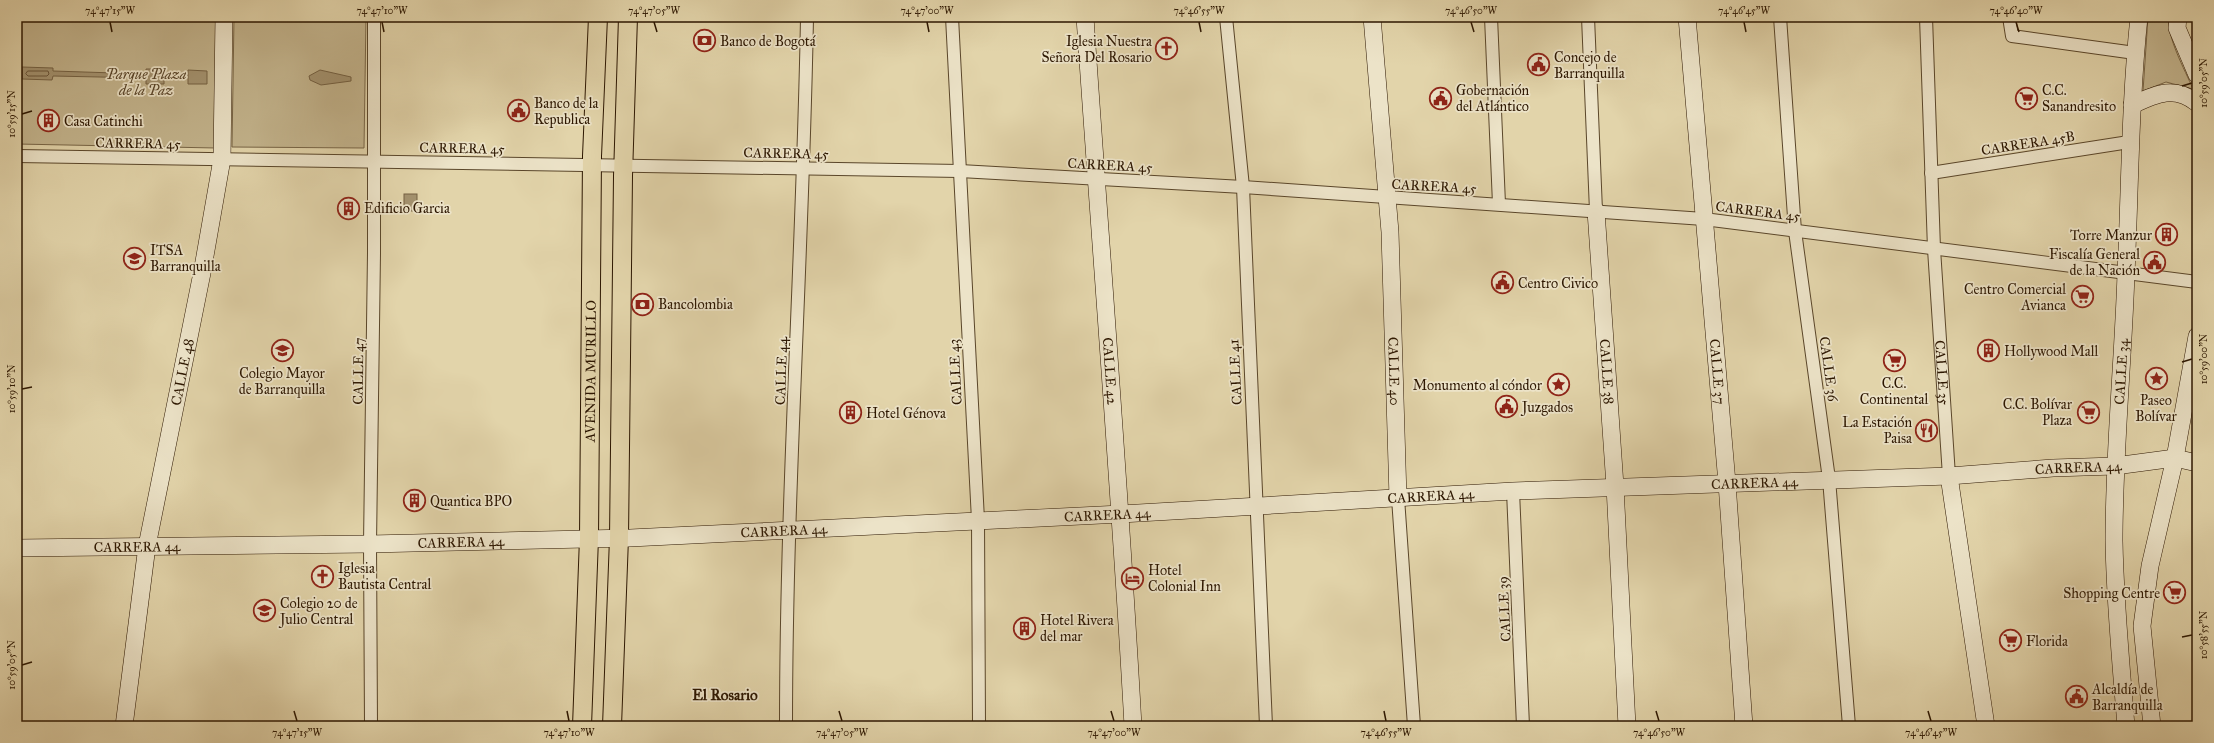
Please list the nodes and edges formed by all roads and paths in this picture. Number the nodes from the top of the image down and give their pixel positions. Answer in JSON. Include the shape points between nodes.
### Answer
{"nodes":[{"id":1,"x":224,"y":17,"type":"edge"},
{"id":2,"x":374,"y":17,"type":"edge"},
{"id":3,"x":628,"y":17,"type":"edge"},
{"id":4,"x":808,"y":17,"type":"edge"},
{"id":5,"x":952,"y":17,"type":"edge"},
{"id":6,"x":1086,"y":17,"type":"edge"},
{"id":7,"x":1226,"y":17,"type":"edge"},
{"id":8,"x":1372,"y":17,"type":"edge"},
{"id":9,"x":1491,"y":17,"type":"edge"},
{"id":10,"x":1588,"y":17,"type":"edge"},
{"id":11,"x":1687,"y":17,"type":"edge"},
{"id":12,"x":1780,"y":17,"type":"edge"},
{"id":13,"x":1926,"y":17,"type":"edge"},
{"id":14,"x":2009,"y":17,"type":"edge"},
{"id":15,"x":2139,"y":17,"type":"edge"},
{"id":16,"x":2178,"y":17,"type":"edge"},
{"id":17,"x":595,"y":22,"type":"edge"},
{"id":18,"x":2135,"y":53,"type":"junction"},
{"id":19,"x":2197,"y":75,"type":"edge"},
{"id":20,"x":2197,"y":103,"type":"edge"},
{"id":21,"x":2132,"y":105,"type":"junction"},
{"id":22,"x":2129,"y":142,"type":"junction"},
{"id":23,"x":17,"y":156,"type":"edge"},
{"id":24,"x":222,"y":159,"type":"junction"},
{"id":25,"x":374,"y":161,"type":"junction"},
{"id":26,"x":592,"y":165,"type":"junction"},
{"id":27,"x":623,"y":166,"type":"junction"},
{"id":28,"x":804,"y":169,"type":"junction"},
{"id":29,"x":960,"y":171,"type":"junction"},
{"id":30,"x":1931,"y":173,"type":"junction"},
{"id":31,"x":1096,"y":179,"type":"junction"},
{"id":32,"x":1243,"y":187,"type":"junction"},
{"id":33,"x":1388,"y":198,"type":"junction"},
{"id":34,"x":1499,"y":204,"type":"junction"},
{"id":35,"x":1596,"y":211,"type":"junction"},
{"id":36,"x":1704,"y":219,"type":"junction"},
{"id":37,"x":1795,"y":231,"type":"junction"},
{"id":38,"x":1934,"y":249,"type":"junction"},
{"id":39,"x":2126,"y":274,"type":"junction"},
{"id":40,"x":2197,"y":282,"type":"edge"},
{"id":41,"x":2197,"y":336,"type":"edge"},
{"id":42,"x":2175,"y":458,"type":"junction"},
{"id":43,"x":2197,"y":463,"type":"edge"},
{"id":44,"x":2115,"y":466,"type":"junction"},
{"id":45,"x":1949,"y":476,"type":"junction"},
{"id":46,"x":1829,"y":479,"type":"junction"},
{"id":47,"x":1727,"y":483,"type":"junction"},
{"id":48,"x":1615,"y":486,"type":"junction"},
{"id":49,"x":1513,"y":491,"type":"junction"},
{"id":50,"x":1398,"y":498,"type":"junction"},
{"id":51,"x":1258,"y":506,"type":"junction"},
{"id":52,"x":1121,"y":514,"type":"junction"},
{"id":53,"x":978,"y":520,"type":"junction"},
{"id":54,"x":790,"y":529,"type":"junction"},
{"id":55,"x":589,"y":538,"type":"junction"},
{"id":56,"x":619,"y":538,"type":"junction"},
{"id":57,"x":370,"y":544,"type":"junction"},
{"id":58,"x":147,"y":546,"type":"junction"},
{"id":59,"x":17,"y":548,"type":"edge"},
{"id":60,"x":124,"y":726,"type":"edge"},
{"id":61,"x":371,"y":726,"type":"edge"},
{"id":62,"x":582,"y":726,"type":"edge"},
{"id":63,"x":612,"y":726,"type":"edge"},
{"id":64,"x":786,"y":726,"type":"edge"},
{"id":65,"x":979,"y":726,"type":"edge"},
{"id":66,"x":1133,"y":726,"type":"edge"},
{"id":67,"x":1266,"y":726,"type":"edge"},
{"id":68,"x":1414,"y":726,"type":"edge"},
{"id":69,"x":1524,"y":726,"type":"edge"},
{"id":70,"x":1627,"y":726,"type":"edge"},
{"id":71,"x":1744,"y":726,"type":"edge"},
{"id":72,"x":1849,"y":726,"type":"edge"},
{"id":73,"x":1986,"y":726,"type":"edge"},
{"id":74,"x":2126,"y":726,"type":"edge"},
{"id":75,"x":2152,"y":726,"type":"edge"}],
"edges":[{"from":1,"to":24,"type":"street","name":"CALLE 48"},
{"from":2,"to":25,"type":"street","name":"CALLE 47"},
{"from":3,"to":27,"type":"main road"},
{"from":4,"to":28,"type":"street","name":"CALLE 44"},
{"from":5,"to":29,"type":"street","name":"CALLE 43"},
{"from":6,"to":31,"type":"street","name":"CALLE 42"},
{"from":7,"to":32,"type":"street","name":"CALLE 41"},
{"from":8,"to":33,"type":"street","name":"CALLE 40"},
{"from":9,"to":34,"type":"street"},
{"from":10,"to":35,"type":"street","name":"CALLE 38"},
{"from":11,"to":36,"type":"street","name":"CALLE 37"},
{"from":12,"to":37,"type":"street","name":"CALLE 36"},
{"from":13,"to":30,"type":"street","name":"CALLE 35"},
{"from":14,"to":18,"type":"street","via":[[2012,36]]},
{"from":15,"to":18,"type":"street","name":"CALLE 34"},
{"from":16,"to":19,"type":"street","via":[[2177,28]]},
{"from":17,"to":26,"type":"main road","name":"AVENIDA MURILLO"},
{"from":18,"to":21,"type":"street","name":"CALLE 34"},
{"from":20,"to":21,"type":"street","via":[[2187,96],[2171,92]]},
{"from":21,"to":22,"type":"street","name":"CALLE 34"},
{"from":22,"to":30,"type":"street","name":"CARRERA 45B"},
{"from":22,"to":39,"type":"street","name":"CALLE 34"},
{"from":23,"to":24,"type":"street","name":"CARRERA 45"},
{"from":24,"to":25,"type":"street","name":"CARRERA 45"},
{"from":24,"to":58,"type":"street","name":"CALLE 48","via":[[202,273]]},
{"from":25,"to":26,"type":"street","name":"CARRERA 45"},
{"from":25,"to":57,"type":"street","name":"CALLE 47"},
{"from":26,"to":27,"type":"street","name":"CARRERA 45"},
{"from":26,"to":55,"type":"main road","name":"AVENIDA MURILLO"},
{"from":27,"to":28,"type":"street","name":"CARRERA 45"},
{"from":27,"to":56,"type":"main road"},
{"from":28,"to":29,"type":"street","name":"CARRERA 45"},
{"from":28,"to":54,"type":"street","name":"CALLE 44"},
{"from":29,"to":31,"type":"street","name":"CARRERA 45"},
{"from":29,"to":53,"type":"street","name":"CALLE 43"},
{"from":30,"to":38,"type":"street","name":"CALLE 35"},
{"from":31,"to":32,"type":"street","name":"CARRERA 45"},
{"from":31,"to":52,"type":"street","name":"CALLE 42"},
{"from":32,"to":33,"type":"street","name":"CARRERA 45"},
{"from":32,"to":51,"type":"street","name":"CALLE 41"},
{"from":33,"to":34,"type":"street","name":"CARRERA 45"},
{"from":33,"to":50,"type":"street","name":"CALLE 40"},
{"from":34,"to":35,"type":"street","name":"CARRERA 45"},
{"from":35,"to":36,"type":"street","name":"CARRERA 45"},
{"from":35,"to":48,"type":"street","name":"CALLE 38"},
{"from":36,"to":37,"type":"street","name":"CARRERA 45"},
{"from":36,"to":47,"type":"street","name":"CALLE 37"},
{"from":37,"to":38,"type":"street","name":"CARRERA 45"},
{"from":37,"to":46,"type":"street","name":"CALLE 36"},
{"from":38,"to":39,"type":"street","name":"CARRERA 45"},
{"from":38,"to":45,"type":"street","name":"CALLE 35"},
{"from":39,"to":40,"type":"street","name":"CARRERA 45"},
{"from":39,"to":44,"type":"street","name":"CALLE 34"},
{"from":41,"to":42,"type":"street"},
{"from":42,"to":43,"type":"street","name":"CARRERA 44"},
{"from":42,"to":44,"type":"street","name":"CARRERA 44"},
{"from":42,"to":75,"type":"street","via":[[2150,566],[2142,626]]},
{"from":44,"to":45,"type":"street","name":"CARRERA 44"},
{"from":44,"to":74,"type":"street","name":"CALLE 34","via":[[2114,542],[2117,615]]},
{"from":45,"to":46,"type":"street","name":"CARRERA 44"},
{"from":45,"to":73,"type":"street","name":"CALLE 35"},
{"from":46,"to":47,"type":"street","name":"CARRERA 44"},
{"from":46,"to":72,"type":"street","name":"CALLE 36"},
{"from":47,"to":48,"type":"street","name":"CARRERA 44"},
{"from":47,"to":71,"type":"street","name":"CALLE 37"},
{"from":48,"to":49,"type":"street","name":"CARRERA 44"},
{"from":48,"to":70,"type":"street","name":"CALLE 38"},
{"from":49,"to":50,"type":"street","name":"CARRERA 44"},
{"from":49,"to":69,"type":"street","name":"CALLE 39"},
{"from":50,"to":51,"type":"street","name":"CARRERA 44"},
{"from":50,"to":68,"type":"street","name":"CALLE 40"},
{"from":51,"to":52,"type":"street","name":"CARRERA 44"},
{"from":51,"to":67,"type":"street","name":"CALLE 41"},
{"from":52,"to":53,"type":"street","name":"CARRERA 44"},
{"from":52,"to":66,"type":"street","name":"CALLE 42"},
{"from":53,"to":54,"type":"street","name":"CARRERA 44"},
{"from":53,"to":65,"type":"street","name":"CALLE 43"},
{"from":54,"to":56,"type":"street","name":"CARRERA 44"},
{"from":54,"to":64,"type":"street","name":"CALLE 44"},
{"from":55,"to":56,"type":"street","name":"CARRERA 44"},
{"from":55,"to":57,"type":"street","name":"CARRERA 44"},
{"from":55,"to":62,"type":"main road","name":"AVENIDA MURILLO"},
{"from":56,"to":63,"type":"main road"},
{"from":57,"to":58,"type":"street","name":"CARRERA 44"},
{"from":57,"to":61,"type":"street","name":"CALLE 47"},
{"from":58,"to":59,"type":"street","name":"CARRERA 44"},
{"from":58,"to":60,"type":"street","name":"CALLE 48"}]}
